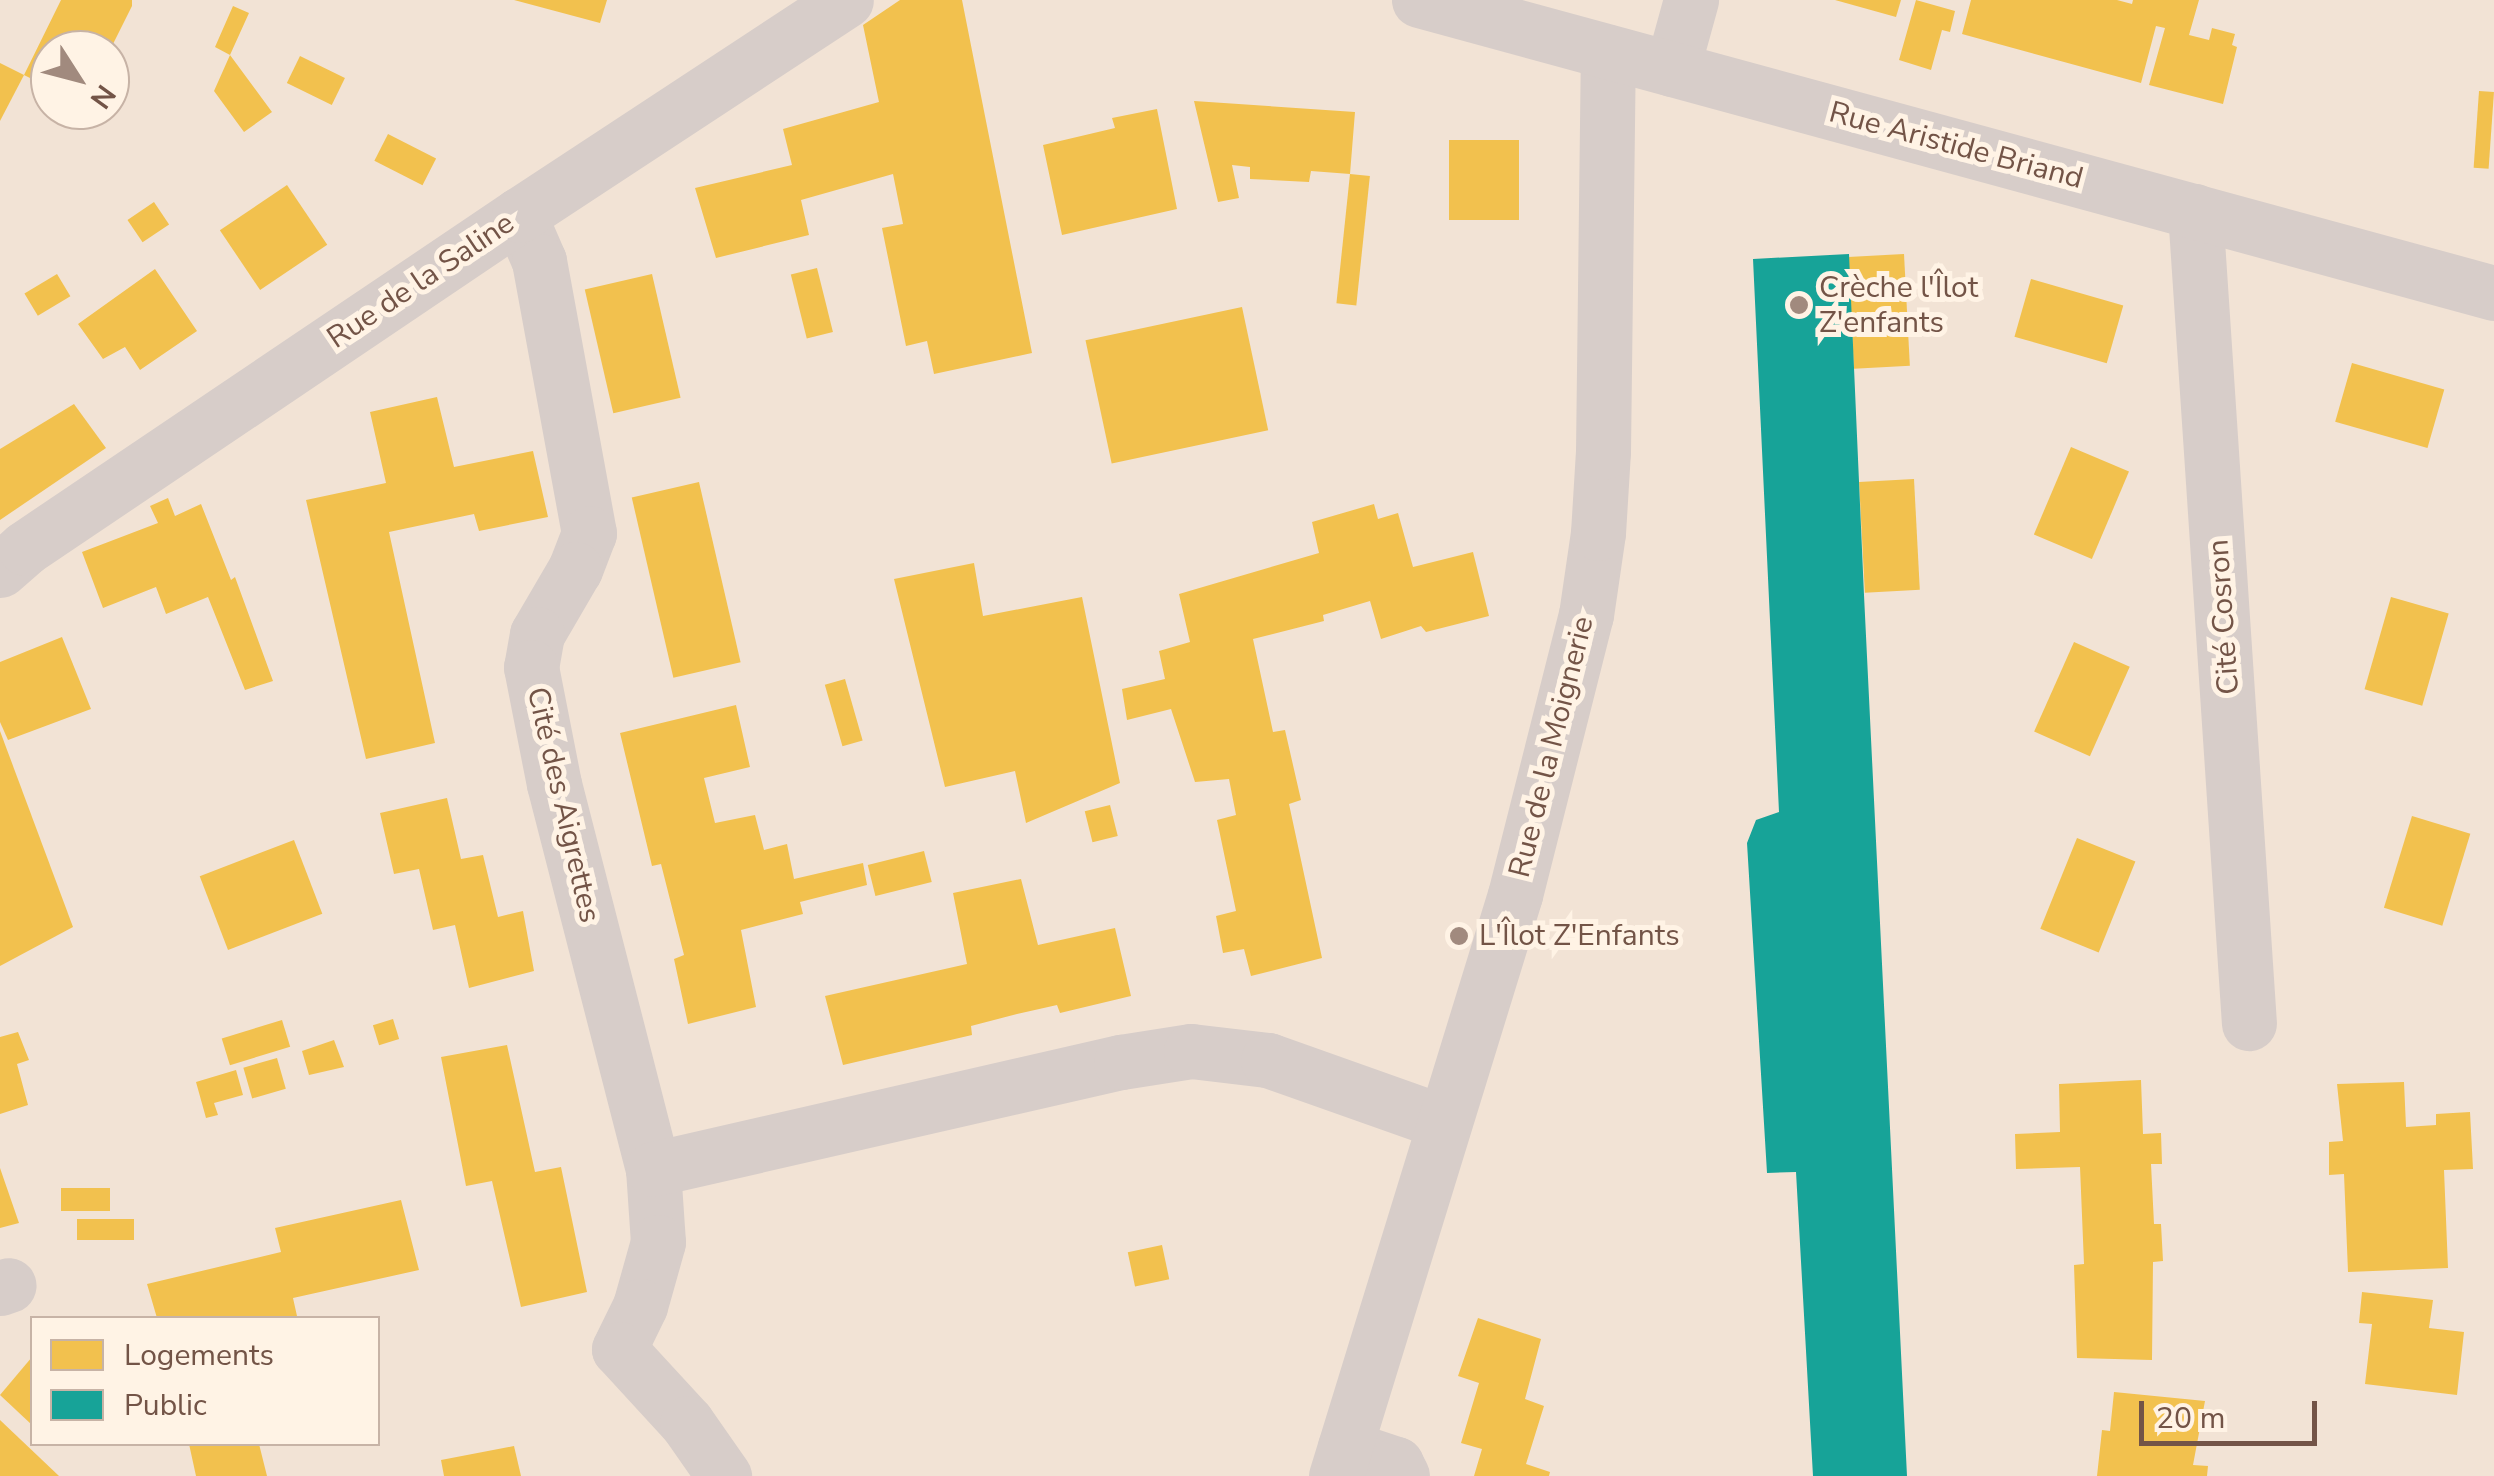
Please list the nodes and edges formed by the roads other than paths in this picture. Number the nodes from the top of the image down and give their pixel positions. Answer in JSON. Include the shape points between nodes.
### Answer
{"nodes":[{"id":1,"x":846,"y":0,"type":"edge"},
{"id":2,"x":1419,"y":0,"type":"edge"},
{"id":3,"x":1691,"y":0,"type":"edge"},
{"id":4,"x":1608,"y":52,"type":"junction"},
{"id":5,"x":1672,"y":69,"type":"junction"},
{"id":6,"x":2195,"y":212,"type":"junction"},
{"id":7,"x":519,"y":215,"type":"junction"},
{"id":8,"x":2494,"y":293,"type":"edge"},
{"id":9,"x":0,"y":570,"type":"edge"},
{"id":10,"x":2248,"y":1023,"type":"dead end"},
{"id":11,"x":1444,"y":1122,"type":"junction"},
{"id":12,"x":654,"y":1169,"type":"junction"},
{"id":13,"x":1340,"y":1461,"type":"edge"},
{"id":14,"x":724,"y":1476,"type":"edge"},
{"id":15,"x":1402,"y":1476,"type":"edge"}],
"edges":[{"from":1,"to":7,"type":"street","name":"Rue de la Saline"},
{"from":2,"to":4,"type":"street","name":"Rue Aristide Briand"},
{"from":3,"to":5,"type":"street"},
{"from":4,"to":5,"type":"street","name":"Rue Aristide Briand"},
{"from":4,"to":11,"type":"street","name":"Rue de la Moignerie","via":[[1603,452],[1586,616],[1542,800]]},
{"from":5,"to":6,"type":"street","name":"Rue Aristide Briand"},
{"from":6,"to":8,"type":"street","name":"Rue Aristide Briand"},
{"from":6,"to":10,"type":"street","name":"Cité Cosron"},
{"from":7,"to":9,"type":"street","name":"Rue de la Saline"},
{"from":7,"to":12,"type":"street","name":"Cité des Aigrettes","via":[[538,261],[589,534],[537,634],[532,666],[554,784]]},
{"from":11,"to":12,"type":"street","via":[[1268,1060],[1191,1051]]},
{"from":11,"to":13,"type":"street","name":"Rue de la Moignerie"},
{"from":12,"to":14,"type":"street","name":"Cité des Aigrettes","via":[[658,1242],[640,1306],[619,1348],[687,1423]]},
{"from":13,"to":15,"type":"street","via":[[1396,1464]]}]}
